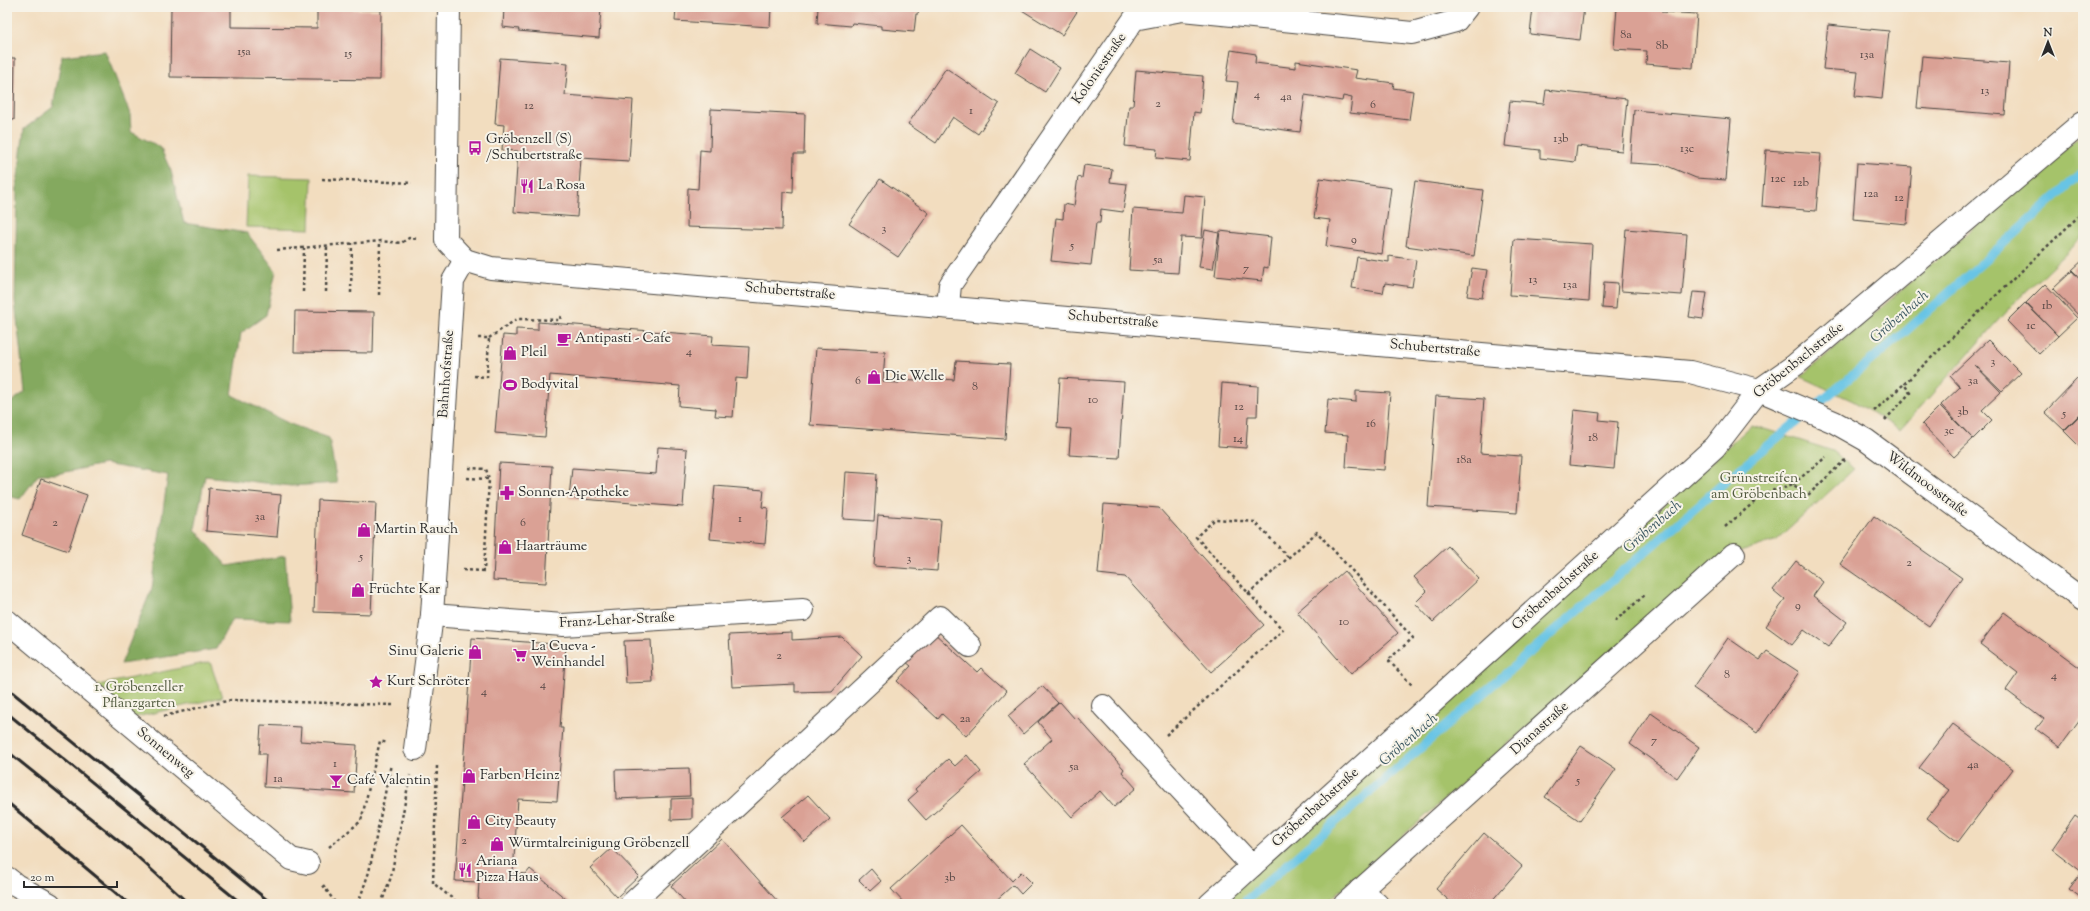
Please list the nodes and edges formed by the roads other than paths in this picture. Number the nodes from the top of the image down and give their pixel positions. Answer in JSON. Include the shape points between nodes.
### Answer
{"nodes":[{"id":1,"x":449,"y":7,"type":"edge"},
{"id":2,"x":1467,"y":7,"type":"edge"},
{"id":3,"x":2083,"y":122,"type":"edge"},
{"id":4,"x":465,"y":260,"type":"junction"},
{"id":5,"x":948,"y":306,"type":"junction"},
{"id":6,"x":1759,"y":390,"type":"junction"},
{"id":7,"x":1734,"y":554,"type":"dead end"},
{"id":8,"x":2083,"y":600,"type":"edge"},
{"id":9,"x":803,"y":610,"type":"dead end"},
{"id":10,"x":432,"y":615,"type":"junction"},
{"id":11,"x":7,"y":621,"type":"edge"},
{"id":12,"x":970,"y":646,"type":"dead end"},
{"id":13,"x":1103,"y":706,"type":"dead end"},
{"id":14,"x":415,"y":749,"type":"road end"},
{"id":15,"x":308,"y":863,"type":"road end"},
{"id":16,"x":1252,"y":866,"type":"junction"},
{"id":17,"x":10,"y":883,"type":"edge"},
{"id":18,"x":1353,"y":897,"type":"edge"},
{"id":19,"x":50,"y":904,"type":"edge"},
{"id":20,"x":631,"y":904,"type":"edge"},
{"id":21,"x":1210,"y":904,"type":"edge"},
{"id":22,"x":1377,"y":904,"type":"edge"}],
"edges":[{"from":1,"to":4,"type":"street","via":[[446,240]]},
{"from":2,"to":5,"type":"street","name":"Koloniestraße","via":[[1456,20],[1412,33],[1182,10],[1134,19],[950,285]]},
{"from":3,"to":6,"type":"street","name":"Gröbenbachstraße","via":[[1795,365]]},
{"from":4,"to":5,"type":"street","name":"Schubertstraße","via":[[491,268]]},
{"from":4,"to":10,"type":"street","name":"Bahnhofstraße","via":[[453,281]]},
{"from":5,"to":6,"type":"street","name":"Schubertstraße","via":[[1690,372]]},
{"from":6,"to":8,"type":"street","name":"Wildmoosstraße","via":[[1834,422],[1866,440]]},
{"from":6,"to":16,"type":"street","name":"Gröbenbachstraße","via":[[1715,448]]},
{"from":7,"to":18,"type":"street","name":"Dianastraße"},
{"from":9,"to":10,"type":"street","name":"Franz-Lehar-Straße","via":[[563,625]]},
{"from":10,"to":14,"type":"street","name":"Bahnhofstraße"},
{"from":11,"to":15,"type":"street","name":"Sonnenweg","via":[[291,859]]},
{"from":12,"to":20,"type":"street","via":[[940,617]]},
{"from":13,"to":16,"type":"street"},
{"from":16,"to":21,"type":"street","name":"Gröbenbachstraße"},
{"from":17,"to":19,"type":"street"},
{"from":18,"to":22,"type":"street"}]}
